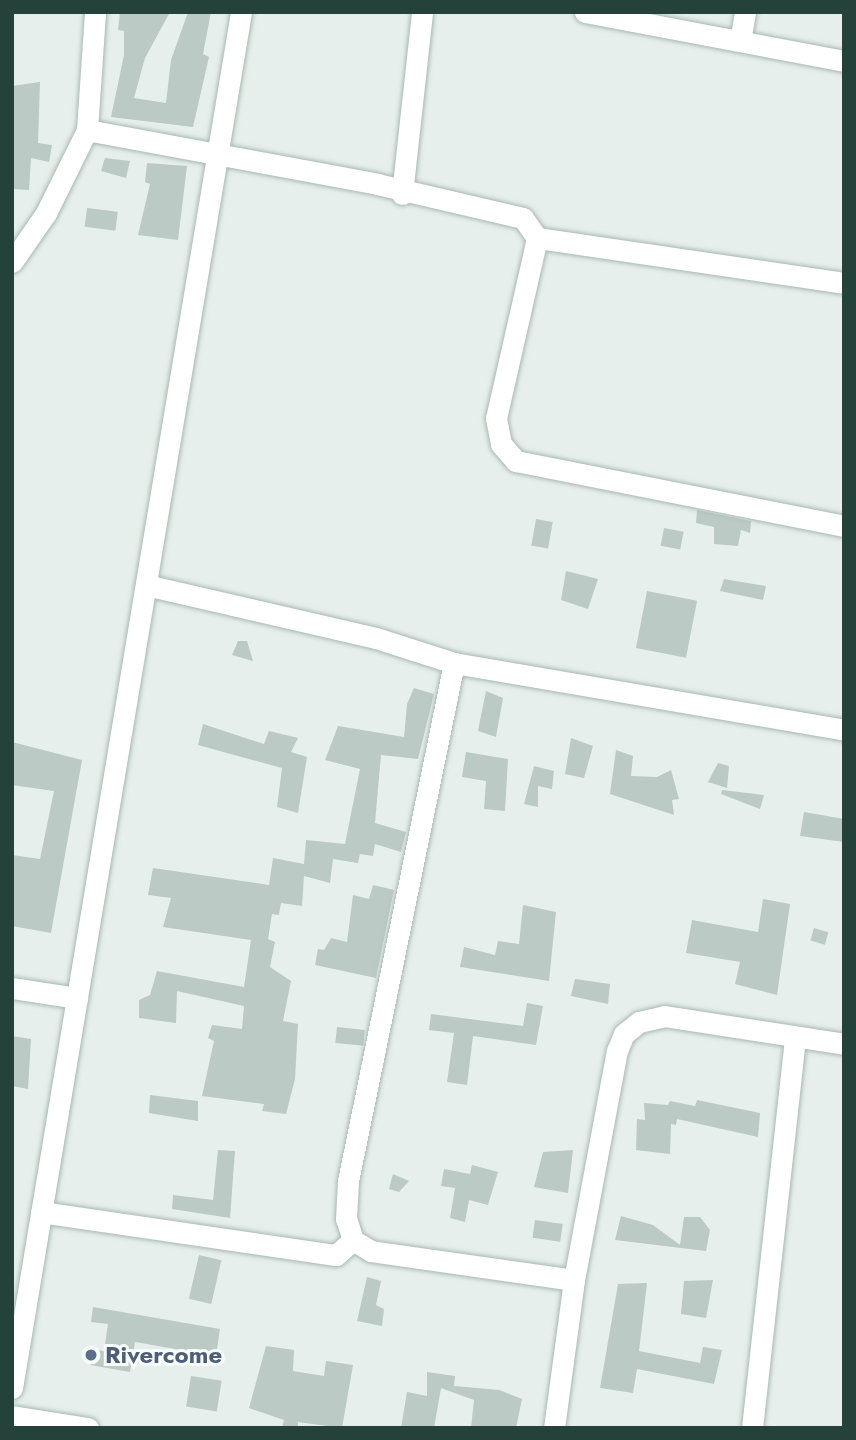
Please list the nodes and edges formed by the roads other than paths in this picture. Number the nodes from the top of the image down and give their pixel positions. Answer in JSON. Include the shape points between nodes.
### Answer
{"nodes":[{"id":1,"x":95,"y":12,"type":"edge"},
{"id":2,"x":241,"y":12,"type":"edge"},
{"id":3,"x":422,"y":12,"type":"edge"},
{"id":4,"x":585,"y":12,"type":"edge"},
{"id":5,"x":745,"y":12,"type":"edge"},
{"id":6,"x":740,"y":41,"type":"junction"},
{"id":7,"x":844,"y":61,"type":"edge"},
{"id":8,"x":87,"y":130,"type":"junction"},
{"id":9,"x":217,"y":154,"type":"junction"},
{"id":10,"x":402,"y":194,"type":"junction"},
{"id":11,"x":537,"y":238,"type":"junction"},
{"id":12,"x":12,"y":262,"type":"edge"},
{"id":13,"x":844,"y":283,"type":"edge"},
{"id":14,"x":844,"y":526,"type":"edge"},
{"id":15,"x":146,"y":585,"type":"junction"},
{"id":16,"x":454,"y":663,"type":"junction"},
{"id":17,"x":844,"y":730,"type":"edge"},
{"id":18,"x":12,"y":988,"type":"edge"},
{"id":19,"x":77,"y":998,"type":"junction"},
{"id":20,"x":795,"y":1037,"type":"junction"},
{"id":21,"x":844,"y":1044,"type":"edge"},
{"id":22,"x":41,"y":1212,"type":"junction"},
{"id":23,"x":354,"y":1240,"type":"junction"},
{"id":24,"x":574,"y":1280,"type":"junction"},
{"id":25,"x":12,"y":1388,"type":"edge"},
{"id":26,"x":12,"y":1416,"type":"edge"},
{"id":27,"x":89,"y":1428,"type":"edge"},
{"id":28,"x":554,"y":1428,"type":"edge"},
{"id":29,"x":752,"y":1428,"type":"edge"}],
"edges":[{"from":1,"to":8,"type":"street"},
{"from":2,"to":9,"type":"street"},
{"from":3,"to":10,"type":"street"},
{"from":4,"to":6,"type":"street"},
{"from":5,"to":6,"type":"street"},
{"from":6,"to":7,"type":"street"},
{"from":8,"to":9,"type":"street"},
{"from":8,"to":12,"type":"street","via":[[46,213]]},
{"from":9,"to":10,"type":"street","via":[[377,184]]},
{"from":9,"to":15,"type":"street"},
{"from":10,"to":11,"type":"street","via":[[523,218]]},
{"from":11,"to":13,"type":"street"},
{"from":11,"to":14,"type":"street","via":[[496,418],[501,444],[516,461]]},
{"from":15,"to":16,"type":"street","via":[[351,631]]},
{"from":15,"to":19,"type":"street"},
{"from":16,"to":17,"type":"street"},
{"from":16,"to":23,"type":"street","via":[[348,1181],[346,1219]]},
{"from":18,"to":19,"type":"street"},
{"from":19,"to":22,"type":"street"},
{"from":20,"to":21,"type":"street"},
{"from":20,"to":24,"type":"street","via":[[664,1016],[639,1022],[624,1034]]},
{"from":20,"to":29,"type":"street"},
{"from":22,"to":23,"type":"street","via":[[336,1255]]},
{"from":22,"to":25,"type":"street"},
{"from":23,"to":24,"type":"street","via":[[371,1251]]},
{"from":24,"to":28,"type":"street"},
{"from":26,"to":27,"type":"street"}]}
